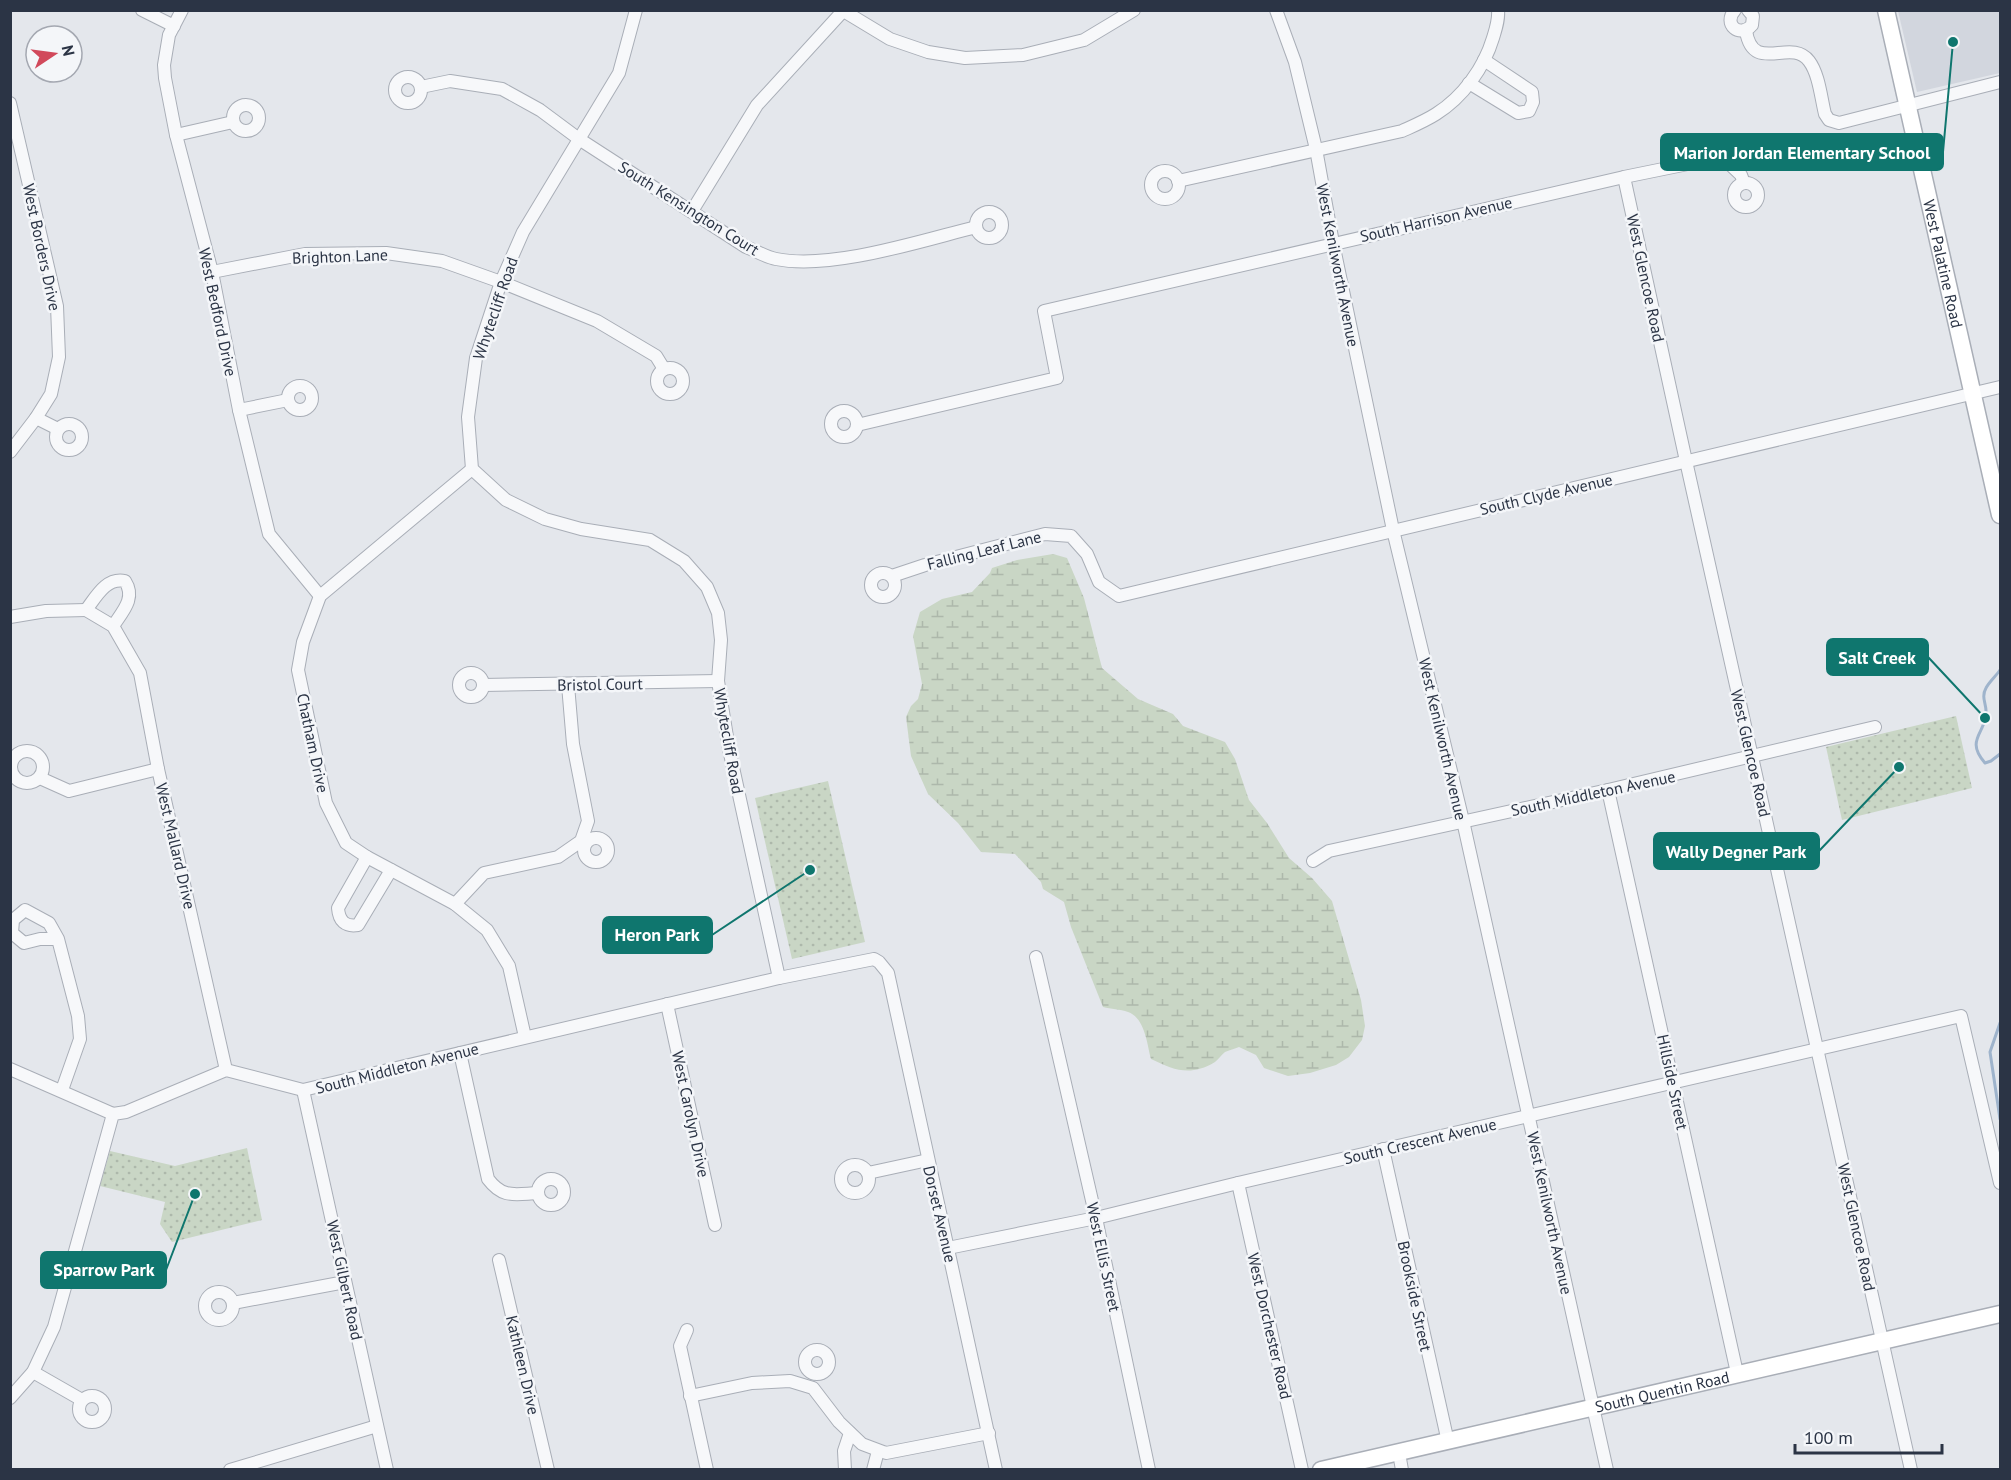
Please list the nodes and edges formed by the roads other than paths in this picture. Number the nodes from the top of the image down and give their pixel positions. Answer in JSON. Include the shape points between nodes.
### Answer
{"nodes":[{"id":1,"x":142,"y":10,"type":"edge"},
{"id":2,"x":636,"y":10,"type":"edge"},
{"id":3,"x":1134,"y":10,"type":"edge"},
{"id":4,"x":1276,"y":10,"type":"edge"},
{"id":5,"x":1498,"y":10,"type":"edge"},
{"id":6,"x":1735,"y":10,"type":"edge"},
{"id":7,"x":1748,"y":10,"type":"edge"},
{"id":8,"x":1886,"y":10,"type":"edge"},
{"id":9,"x":181,"y":11,"type":"edge"},
{"id":10,"x":842,"y":11,"type":"edge"},
{"id":11,"x":174,"y":26,"type":"junction"},
{"id":12,"x":1746,"y":31,"type":"junction"},
{"id":13,"x":1484,"y":60,"type":"junction"},
{"id":14,"x":2001,"y":82,"type":"edge"},
{"id":15,"x":1469,"y":83,"type":"junction"},
{"id":16,"x":421,"y":87,"type":"dead end"},
{"id":17,"x":10,"y":103,"type":"edge"},
{"id":18,"x":1908,"y":106,"type":"junction"},
{"id":19,"x":233,"y":122,"type":"dead end"},
{"id":20,"x":176,"y":135,"type":"junction"},
{"id":21,"x":579,"y":139,"type":"junction"},
{"id":22,"x":1316,"y":149,"type":"junction"},
{"id":23,"x":1624,"y":177,"type":"junction"},
{"id":24,"x":1178,"y":181,"type":"dead end"},
{"id":25,"x":1744,"y":183,"type":"dead end"},
{"id":26,"x":692,"y":211,"type":"junction"},
{"id":27,"x":976,"y":227,"type":"dead end"},
{"id":28,"x":1333,"y":243,"type":"junction"},
{"id":29,"x":212,"y":272,"type":"junction"},
{"id":30,"x":501,"y":282,"type":"junction"},
{"id":31,"x":664,"y":369,"type":"dead end"},
{"id":32,"x":2001,"y":387,"type":"edge"},
{"id":33,"x":1973,"y":394,"type":"junction"},
{"id":34,"x":288,"y":400,"type":"dead end"},
{"id":35,"x":239,"y":410,"type":"junction"},
{"id":36,"x":36,"y":418,"type":"junction"},
{"id":37,"x":857,"y":425,"type":"dead end"},
{"id":38,"x":58,"y":429,"type":"dead end"},
{"id":39,"x":10,"y":452,"type":"edge"},
{"id":40,"x":1686,"y":461,"type":"junction"},
{"id":41,"x":472,"y":469,"type":"junction"},
{"id":42,"x":2001,"y":515,"type":"edge"},
{"id":43,"x":1393,"y":530,"type":"junction"},
{"id":44,"x":892,"y":576,"type":"dead end"},
{"id":45,"x":320,"y":596,"type":"junction"},
{"id":46,"x":1119,"y":596,"type":"joint"},
{"id":47,"x":86,"y":610,"type":"junction"},
{"id":48,"x":10,"y":617,"type":"edge"},
{"id":49,"x":113,"y":626,"type":"junction"},
{"id":50,"x":718,"y":681,"type":"junction"},
{"id":51,"x":483,"y":685,"type":"dead end"},
{"id":52,"x":568,"y":685,"type":"junction"},
{"id":53,"x":1875,"y":727,"type":"dead end"},
{"id":54,"x":1752,"y":757,"type":"junction"},
{"id":55,"x":158,"y":769,"type":"junction"},
{"id":56,"x":40,"y":778,"type":"dead end"},
{"id":57,"x":1608,"y":790,"type":"junction"},
{"id":58,"x":1463,"y":821,"type":"junction"},
{"id":59,"x":367,"y":857,"type":"junction"},
{"id":60,"x":1312,"y":861,"type":"dead end"},
{"id":61,"x":391,"y":870,"type":"junction"},
{"id":62,"x":455,"y":904,"type":"junction"},
{"id":63,"x":58,"y":939,"type":"dead end"},
{"id":64,"x":1036,"y":957,"type":"dead end"},
{"id":65,"x":879,"y":962,"type":"joint"},
{"id":66,"x":779,"y":978,"type":"junction"},
{"id":67,"x":667,"y":1004,"type":"junction"},
{"id":68,"x":525,"y":1037,"type":"junction"},
{"id":69,"x":1818,"y":1048,"type":"junction"},
{"id":70,"x":460,"y":1053,"type":"junction"},
{"id":71,"x":10,"y":1069,"type":"edge"},
{"id":72,"x":226,"y":1070,"type":"junction"},
{"id":73,"x":1674,"y":1083,"type":"junction"},
{"id":74,"x":62,"y":1090,"type":"junction"},
{"id":75,"x":303,"y":1090,"type":"junction"},
{"id":76,"x":113,"y":1114,"type":"junction"},
{"id":77,"x":1528,"y":1116,"type":"junction"},
{"id":78,"x":1383,"y":1149,"type":"junction"},
{"id":79,"x":927,"y":1160,"type":"junction"},
{"id":80,"x":868,"y":1173,"type":"dead end"},
{"id":81,"x":1238,"y":1183,"type":"junction"},
{"id":82,"x":2001,"y":1183,"type":"edge"},
{"id":83,"x":538,"y":1193,"type":"dead end"},
{"id":84,"x":1096,"y":1218,"type":"junction"},
{"id":85,"x":715,"y":1225,"type":"dead end"},
{"id":86,"x":948,"y":1248,"type":"junction"},
{"id":87,"x":499,"y":1260,"type":"dead end"},
{"id":88,"x":345,"y":1282,"type":"junction"},
{"id":89,"x":233,"y":1303,"type":"dead end"},
{"id":90,"x":2001,"y":1314,"type":"edge"},
{"id":91,"x":687,"y":1330,"type":"dead end"},
{"id":92,"x":1882,"y":1341,"type":"junction"},
{"id":93,"x":33,"y":1372,"type":"junction"},
{"id":94,"x":811,"y":1373,"type":"dead end"},
{"id":95,"x":1737,"y":1373,"type":"junction"},
{"id":96,"x":805,"y":1386,"type":"junction"},
{"id":97,"x":690,"y":1396,"type":"junction"},
{"id":98,"x":10,"y":1398,"type":"edge"},
{"id":99,"x":82,"y":1400,"type":"dead end"},
{"id":100,"x":1592,"y":1408,"type":"junction"},
{"id":101,"x":377,"y":1426,"type":"junction"},
{"id":102,"x":850,"y":1433,"type":"junction"},
{"id":103,"x":989,"y":1433,"type":"junction"},
{"id":104,"x":1448,"y":1442,"type":"junction"},
{"id":105,"x":878,"y":1451,"type":"junction"},
{"id":106,"x":1399,"y":1453,"type":"junction"},
{"id":107,"x":231,"y":1469,"type":"edge"},
{"id":108,"x":387,"y":1470,"type":"edge"},
{"id":109,"x":548,"y":1470,"type":"edge"},
{"id":110,"x":706,"y":1470,"type":"edge"},
{"id":111,"x":845,"y":1470,"type":"edge"},
{"id":112,"x":873,"y":1470,"type":"edge"},
{"id":113,"x":996,"y":1470,"type":"edge"},
{"id":114,"x":1149,"y":1470,"type":"edge"},
{"id":115,"x":1302,"y":1470,"type":"edge"},
{"id":116,"x":1321,"y":1470,"type":"edge"},
{"id":117,"x":1402,"y":1470,"type":"edge"},
{"id":118,"x":1607,"y":1470,"type":"edge"},
{"id":119,"x":1911,"y":1470,"type":"edge"}],
"edges":[{"from":1,"to":11,"type":"street"},
{"from":2,"to":21,"type":"street","name":"Whytecliff Road","via":[[620,73]]},
{"from":3,"to":10,"type":"street","via":[[1084,40],[1023,55],[965,58],[928,52],[890,39]]},
{"from":4,"to":22,"type":"street","name":"West Kenilworth Avenue","via":[[1295,62]]},
{"from":5,"to":13,"type":"street","via":[[1499,18]]},
{"from":6,"to":12,"type":"street","via":[[1731,24],[1737,31]]},
{"from":7,"to":12,"type":"street","via":[[1753,21]]},
{"from":8,"to":18,"type":"main road","name":"West Palatine Road"},
{"from":9,"to":11,"type":"street","name":"West Bedford Drive"},
{"from":10,"to":26,"type":"street","via":[[757,105]]},
{"from":11,"to":20,"type":"street","name":"West Bedford Drive","via":[[164,65]]},
{"from":12,"to":18,"type":"street","via":[[1756,52],[1798,52],[1809,60],[1830,120],[1839,123]]},
{"from":13,"to":15,"type":"street"},
{"from":13,"to":15,"type":"street","via":[[1532,92],[1529,111],[1518,113]]},
{"from":14,"to":18,"type":"street"},
{"from":15,"to":22,"type":"street","via":[[1436,114],[1402,131]]},
{"from":16,"to":21,"type":"street","name":"South Kensington Court","via":[[450,81],[502,89],[540,110]]},
{"from":17,"to":36,"type":"street","name":"West Borders Drive","via":[[57,306],[58,357],[51,394]]},
{"from":18,"to":33,"type":"main road","name":"West Palatine Road"},
{"from":19,"to":20,"type":"street"},
{"from":20,"to":29,"type":"street","name":"West Bedford Drive"},
{"from":21,"to":26,"type":"street","name":"South Kensington Court"},
{"from":21,"to":30,"type":"street","name":"Whytecliff Road","via":[[523,232]]},
{"from":22,"to":24,"type":"street"},
{"from":22,"to":28,"type":"street","name":"West Kenilworth Avenue"},
{"from":23,"to":25,"type":"street","name":"South Harrison Avenue","via":[[1722,157]]},
{"from":23,"to":28,"type":"street","name":"South Harrison Avenue"},
{"from":23,"to":40,"type":"street","name":"West Glencoe Road"},
{"from":26,"to":27,"type":"street","name":"South Kensington Court","via":[[746,246],[775,259],[801,261],[846,258]]},
{"from":28,"to":37,"type":"street","name":"South Harrison Avenue","via":[[1044,312],[1057,378]]},
{"from":28,"to":43,"type":"street","name":"West Kenilworth Avenue"},
{"from":29,"to":30,"type":"street","name":"Brighton Lane","via":[[305,254],[386,253],[442,261]]},
{"from":29,"to":35,"type":"street","name":"West Bedford Drive"},
{"from":30,"to":31,"type":"street","name":"Brighton Lane","via":[[597,321],[656,356]]},
{"from":30,"to":41,"type":"street","name":"Whytecliff Road","via":[[476,358],[468,417]]},
{"from":32,"to":33,"type":"street","name":"South Clyde Avenue"},
{"from":33,"to":40,"type":"street","name":"South Clyde Avenue"},
{"from":33,"to":42,"type":"main road","name":"West Palatine Road"},
{"from":34,"to":35,"type":"street"},
{"from":35,"to":45,"type":"street","name":"West Bedford Drive","via":[[269,534]]},
{"from":36,"to":38,"type":"street"},
{"from":36,"to":39,"type":"street","name":"West Borders Drive"},
{"from":40,"to":43,"type":"street","name":"South Clyde Avenue"},
{"from":40,"to":54,"type":"street","name":"West Glencoe Road"},
{"from":41,"to":45,"type":"street","name":"Chatham Drive"},
{"from":41,"to":50,"type":"street","name":"Whytecliff Road","via":[[506,500],[545,519],[650,540],[684,561],[707,587],[718,613]]},
{"from":43,"to":46,"type":"street","name":"South Clyde Avenue"},
{"from":43,"to":58,"type":"street","name":"West Kenilworth Avenue"},
{"from":44,"to":46,"type":"street","name":"Falling Leaf Lane","via":[[1045,534],[1071,536],[1087,554],[1099,582]]},
{"from":45,"to":59,"type":"street","name":"Chatham Drive","via":[[303,642],[298,670],[326,803],[346,843]]},
{"from":47,"to":48,"type":"street","via":[[46,610]]},
{"from":47,"to":49,"type":"street","name":"West Mallard Drive"},
{"from":47,"to":49,"type":"street","via":[[107,583],[124,581],[130,588],[130,599]]},
{"from":49,"to":55,"type":"street","name":"West Mallard Drive","via":[[140,673]]},
{"from":50,"to":52,"type":"street","name":"Bristol Court"},
{"from":50,"to":66,"type":"street","name":"Whytecliff Road"},
{"from":51,"to":52,"type":"street","name":"Bristol Court"},
{"from":52,"to":62,"type":"street","via":[[573,744],[588,821],[583,843],[558,857],[484,873]]},
{"from":53,"to":54,"type":"street","name":"South Middleton Avenue"},
{"from":54,"to":57,"type":"street","name":"South Middleton Avenue"},
{"from":54,"to":69,"type":"street","name":"West Glencoe Road"},
{"from":55,"to":56,"type":"street","via":[[69,791]]},
{"from":55,"to":72,"type":"street","name":"West Mallard Drive"},
{"from":57,"to":58,"type":"street","name":"South Middleton Avenue"},
{"from":57,"to":73,"type":"street","name":"Hillside Street"},
{"from":58,"to":60,"type":"street","name":"South Middleton Avenue","via":[[1329,851]]},
{"from":58,"to":77,"type":"street","name":"West Kenilworth Avenue"},
{"from":59,"to":61,"type":"street","name":"Chatham Drive"},
{"from":59,"to":61,"type":"street","via":[[338,908],[343,923],[358,925]]},
{"from":61,"to":62,"type":"street","name":"Chatham Drive"},
{"from":62,"to":68,"type":"street","name":"Chatham Drive","via":[[487,930],[509,966]]},
{"from":63,"to":74,"type":"street","via":[[80,1039]]},
{"from":64,"to":84,"type":"street","name":"West Ellis Street"},
{"from":65,"to":66,"type":"street","name":"South Middleton Avenue","via":[[867,959]]},
{"from":65,"to":79,"type":"street","name":"Dorset Avenue","via":[[888,973]]},
{"from":66,"to":67,"type":"street","name":"South Middleton Avenue"},
{"from":67,"to":68,"type":"street","name":"South Middleton Avenue"},
{"from":67,"to":85,"type":"street","name":"West Carolyn Drive"},
{"from":68,"to":70,"type":"street","name":"South Middleton Avenue"},
{"from":69,"to":73,"type":"street","name":"South Crescent Avenue"},
{"from":69,"to":82,"type":"street","name":"South Crescent Avenue","via":[[1961,1016]]},
{"from":69,"to":92,"type":"street","name":"West Glencoe Road"},
{"from":70,"to":75,"type":"street","name":"South Middleton Avenue"},
{"from":70,"to":83,"type":"street","via":[[488,1179],[507,1194]]},
{"from":71,"to":74,"type":"street"},
{"from":72,"to":75,"type":"street","name":"South Middleton Avenue"},
{"from":72,"to":76,"type":"street"},
{"from":73,"to":77,"type":"street","name":"South Crescent Avenue"},
{"from":73,"to":95,"type":"street","name":"Hillside Street"},
{"from":74,"to":76,"type":"street"},
{"from":75,"to":88,"type":"street","name":"West Gilbert Road"},
{"from":76,"to":93,"type":"street","via":[[54,1327]]},
{"from":77,"to":78,"type":"street","name":"South Crescent Avenue"},
{"from":77,"to":100,"type":"street","name":"West Kenilworth Avenue"},
{"from":78,"to":81,"type":"street","name":"South Crescent Avenue"},
{"from":78,"to":104,"type":"street","name":"Brookside Street"},
{"from":79,"to":80,"type":"street"},
{"from":79,"to":86,"type":"street","name":"Dorset Avenue"},
{"from":81,"to":84,"type":"street","name":"South Crescent Avenue"},
{"from":81,"to":115,"type":"street","name":"West Dorchester Road"},
{"from":84,"to":86,"type":"street","name":"South Crescent Avenue"},
{"from":84,"to":114,"type":"street","name":"West Ellis Street"},
{"from":86,"to":103,"type":"street","name":"Dorset Avenue"},
{"from":87,"to":109,"type":"street","name":"Kathleen Drive"},
{"from":88,"to":89,"type":"street"},
{"from":88,"to":101,"type":"street","name":"West Gilbert Road"},
{"from":90,"to":92,"type":"main road","name":"South Quentin Road"},
{"from":91,"to":97,"type":"street","via":[[680,1346]]},
{"from":92,"to":95,"type":"main road","name":"South Quentin Road"},
{"from":92,"to":119,"type":"street","name":"West Glencoe Road"},
{"from":93,"to":98,"type":"street"},
{"from":93,"to":99,"type":"street"},
{"from":94,"to":96,"type":"street"},
{"from":95,"to":100,"type":"main road","name":"South Quentin Road"},
{"from":96,"to":97,"type":"street","via":[[790,1381],[752,1383]]},
{"from":96,"to":102,"type":"street","via":[[813,1388]]},
{"from":97,"to":110,"type":"street"},
{"from":100,"to":104,"type":"main road","name":"South Quentin Road"},
{"from":100,"to":118,"type":"street","name":"West Kenilworth Avenue"},
{"from":101,"to":107,"type":"street"},
{"from":101,"to":108,"type":"street","name":"West Gilbert Road"},
{"from":102,"to":105,"type":"street"},
{"from":102,"to":111,"type":"street","via":[[844,1451]]},
{"from":103,"to":105,"type":"street","via":[[910,1450]]},
{"from":103,"to":113,"type":"street","name":"Dorset Avenue"},
{"from":104,"to":106,"type":"main road","name":"South Quentin Road"},
{"from":105,"to":112,"type":"street"},
{"from":106,"to":116,"type":"main road","name":"South Quentin Road"},
{"from":106,"to":117,"type":"street"}]}
